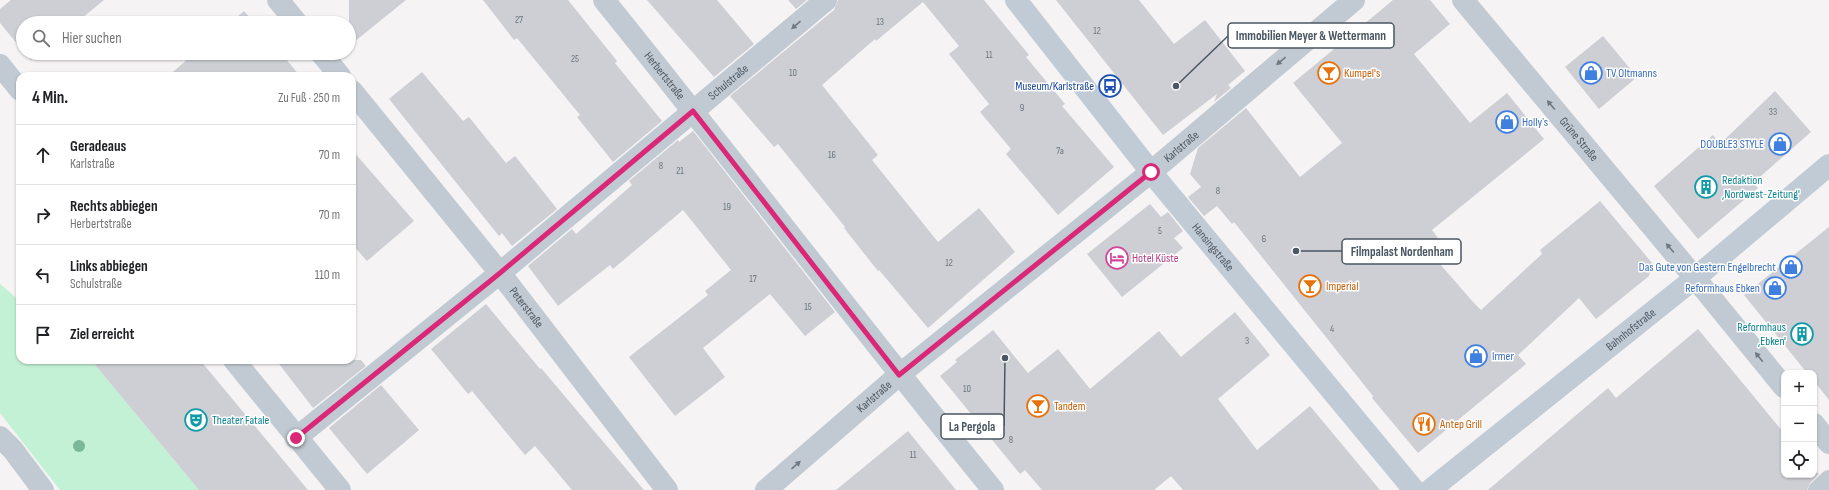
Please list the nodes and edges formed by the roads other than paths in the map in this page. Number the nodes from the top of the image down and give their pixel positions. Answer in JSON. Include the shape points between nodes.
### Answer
{"nodes":[{"id":1,"x":278,"y":0,"type":"edge"},
{"id":2,"x":604,"y":0,"type":"edge"},
{"id":3,"x":826,"y":0,"type":"edge"},
{"id":4,"x":1016,"y":0,"type":"edge"},
{"id":5,"x":1354,"y":0,"type":"edge"},
{"id":6,"x":1463,"y":0,"type":"edge"},
{"id":7,"x":291,"y":16,"type":"edge"},
{"id":8,"x":327,"y":60,"type":"edge"},
{"id":9,"x":0,"y":65,"type":"edge"},
{"id":10,"x":337,"y":72,"type":"edge"},
{"id":11,"x":16,"y":85,"type":"edge"},
{"id":12,"x":356,"y":96,"type":"edge"},
{"id":13,"x":693,"y":111,"type":"junction"},
{"id":14,"x":1829,"y":165,"type":"edge"},
{"id":15,"x":1151,"y":172,"type":"junction"},
{"id":16,"x":500,"y":273,"type":"junction"},
{"id":17,"x":1695,"y":278,"type":"junction"},
{"id":18,"x":237,"y":364,"type":"edge"},
{"id":19,"x":899,"y":375,"type":"junction"},
{"id":20,"x":1781,"y":383,"type":"edge"},
{"id":21,"x":1817,"y":428,"type":"edge"},
{"id":22,"x":296,"y":438,"type":"junction"},
{"id":23,"x":6,"y":443,"type":"edge"},
{"id":24,"x":1829,"y":443,"type":"edge"},
{"id":25,"x":1829,"y":479,"type":"edge"},
{"id":26,"x":43,"y":490,"type":"edge"},
{"id":27,"x":340,"y":490,"type":"edge"},
{"id":28,"x":667,"y":490,"type":"edge"},
{"id":29,"x":766,"y":490,"type":"edge"},
{"id":30,"x":993,"y":490,"type":"edge"},
{"id":31,"x":1414,"y":490,"type":"edge"},
{"id":32,"x":1430,"y":490,"type":"edge"},
{"id":33,"x":1817,"y":490,"type":"edge"}],
"edges":[{"from":1,"to":7,"type":"street"},
{"from":2,"to":13,"type":"street","name":"Herbertstraße"},
{"from":3,"to":13,"type":"street","name":"Schulstraße","one_way":true},
{"from":4,"to":15,"type":"street","name":"Hansingstraße"},
{"from":5,"to":15,"type":"street","name":"Karlstraße","one_way":true},
{"from":17,"to":6,"type":"street","name":"Grüne Straße","one_way":true},
{"from":8,"to":10,"type":"street"},
{"from":9,"to":11,"type":"street"},
{"from":12,"to":16,"type":"street","name":"Peterstraße"},
{"from":13,"to":16,"type":"street","name":"Schulstraße"},
{"from":13,"to":19,"type":"street","name":"Herbertstraße"},
{"from":14,"to":17,"type":"street","name":"Bahnhofstraße"},
{"from":15,"to":19,"type":"street","name":"Karlstraße"},
{"from":15,"to":31,"type":"street","name":"Hansingstraße"},
{"from":16,"to":22,"type":"street","name":"Schulstraße"},
{"from":16,"to":28,"type":"street","name":"Peterstraße"},
{"from":20,"to":17,"type":"street","name":"Grüne Straße","one_way":true},
{"from":17,"to":32,"type":"street","name":"Bahnhofstraße"},
{"from":18,"to":22,"type":"street"},
{"from":29,"to":19,"type":"street","name":"Karlstraße","one_way":true},
{"from":19,"to":30,"type":"street","name":"Herbertstraße"},
{"from":21,"to":24,"type":"street"},
{"from":22,"to":27,"type":"street"},
{"from":23,"to":26,"type":"street"},
{"from":25,"to":33,"type":"lane"}]}
